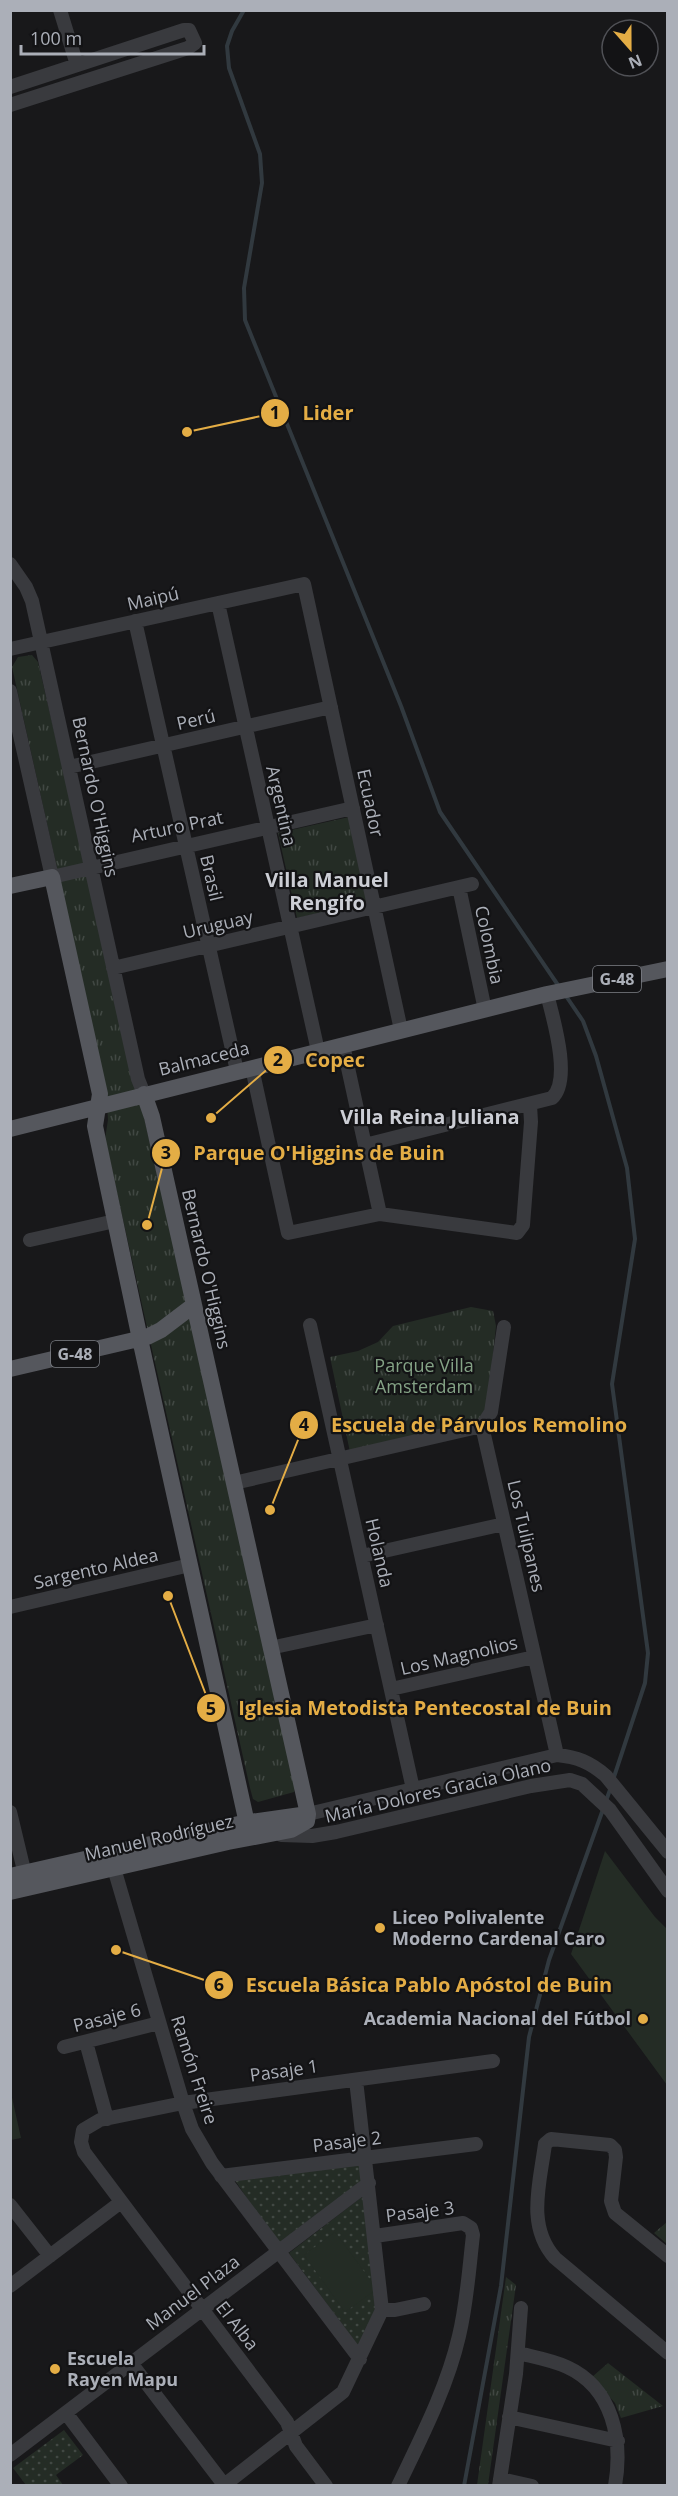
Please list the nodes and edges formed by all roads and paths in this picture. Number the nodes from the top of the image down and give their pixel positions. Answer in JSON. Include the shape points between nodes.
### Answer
{"nodes":[{"id":1,"x":60,"y":10,"type":"edge"},
{"id":2,"x":77,"y":65,"type":"junction"},
{"id":3,"x":10,"y":87,"type":"edge"},
{"id":4,"x":10,"y":105,"type":"edge"},
{"id":5,"x":10,"y":564,"type":"edge"},
{"id":6,"x":304,"y":584,"type":"joint"},
{"id":7,"x":218,"y":603,"type":"junction"},
{"id":8,"x":135,"y":621,"type":"junction"},
{"id":9,"x":41,"y":642,"type":"junction"},
{"id":10,"x":10,"y":649,"type":"edge"},
{"id":11,"x":10,"y":691,"type":"edge"},
{"id":12,"x":331,"y":707,"type":"junction"},
{"id":13,"x":245,"y":727,"type":"junction"},
{"id":14,"x":163,"y":746,"type":"junction"},
{"id":15,"x":69,"y":767,"type":"junction"},
{"id":16,"x":353,"y":808,"type":"junction"},
{"id":17,"x":268,"y":828,"type":"junction"},
{"id":18,"x":186,"y":845,"type":"junction"},
{"id":19,"x":91,"y":867,"type":"junction"},
{"id":20,"x":52,"y":877,"type":"junction"},
{"id":21,"x":10,"y":886,"type":"edge"},
{"id":22,"x":465,"y":886,"type":"joint"},
{"id":23,"x":374,"y":907,"type":"junction"},
{"id":24,"x":290,"y":927,"type":"junction"},
{"id":25,"x":208,"y":946,"type":"junction"},
{"id":26,"x":113,"y":968,"type":"junction"},
{"id":27,"x":668,"y":969,"type":"edge"},
{"id":28,"x":557,"y":992,"type":"junction"},
{"id":29,"x":484,"y":1010,"type":"junction"},
{"id":30,"x":401,"y":1030,"type":"junction"},
{"id":31,"x":344,"y":1045,"type":"junction"},
{"id":32,"x":318,"y":1051,"type":"junction"},
{"id":33,"x":244,"y":1070,"type":"junction"},
{"id":34,"x":144,"y":1095,"type":"junction"},
{"id":35,"x":530,"y":1106,"type":"junction"},
{"id":36,"x":98,"y":1108,"type":"junction"},
{"id":37,"x":10,"y":1129,"type":"edge"},
{"id":38,"x":365,"y":1145,"type":"junction"},
{"id":39,"x":380,"y":1214,"type":"junction"},
{"id":40,"x":115,"y":1221,"type":"junction"},
{"id":41,"x":30,"y":1240,"type":"dead end"},
{"id":42,"x":194,"y":1305,"type":"junction"},
{"id":43,"x":310,"y":1325,"type":"dead end"},
{"id":44,"x":504,"y":1327,"type":"dead end"},
{"id":45,"x":140,"y":1339,"type":"junction"},
{"id":46,"x":11,"y":1368,"type":"edge"},
{"id":47,"x":482,"y":1426,"type":"junction"},
{"id":48,"x":340,"y":1459,"type":"junction"},
{"id":49,"x":234,"y":1483,"type":"junction"},
{"id":50,"x":504,"y":1524,"type":"junction"},
{"id":51,"x":362,"y":1556,"type":"junction"},
{"id":52,"x":190,"y":1565,"type":"junction"},
{"id":53,"x":10,"y":1607,"type":"edge"},
{"id":54,"x":377,"y":1625,"type":"junction"},
{"id":55,"x":270,"y":1648,"type":"junction"},
{"id":56,"x":534,"y":1657,"type":"junction"},
{"id":57,"x":391,"y":1689,"type":"junction"},
{"id":58,"x":557,"y":1755,"type":"junction"},
{"id":59,"x":414,"y":1790,"type":"junction"},
{"id":60,"x":10,"y":1812,"type":"edge"},
{"id":61,"x":309,"y":1814,"type":"junction"},
{"id":62,"x":249,"y":1830,"type":"junction"},
{"id":63,"x":271,"y":1835,"type":"junction"},
{"id":64,"x":668,"y":1852,"type":"edge"},
{"id":65,"x":112,"y":1861,"type":"junction"},
{"id":66,"x":21,"y":1879,"type":"edge"},
{"id":67,"x":668,"y":1891,"type":"edge"},
{"id":68,"x":10,"y":1892,"type":"edge"},
{"id":69,"x":159,"y":2023,"type":"junction"},
{"id":70,"x":86,"y":2042,"type":"junction"},
{"id":71,"x":64,"y":2047,"type":"dead end"},
{"id":72,"x":493,"y":2061,"type":"dead end"},
{"id":73,"x":356,"y":2080,"type":"junction"},
{"id":74,"x":183,"y":2103,"type":"junction"},
{"id":75,"x":107,"y":2119,"type":"junction"},
{"id":76,"x":83,"y":2130,"type":"joint"},
{"id":77,"x":476,"y":2144,"type":"dead end"},
{"id":78,"x":366,"y":2158,"type":"junction"},
{"id":79,"x":221,"y":2176,"type":"junction"},
{"id":80,"x":369,"y":2183,"type":"junction"},
{"id":81,"x":121,"y":2202,"type":"junction"},
{"id":82,"x":10,"y":2205,"type":"edge"},
{"id":83,"x":375,"y":2236,"type":"junction"},
{"id":84,"x":278,"y":2251,"type":"junction"},
{"id":85,"x":50,"y":2256,"type":"junction"},
{"id":86,"x":668,"y":2256,"type":"edge"},
{"id":87,"x":10,"y":2286,"type":"edge"},
{"id":88,"x":424,"y":2304,"type":"dead end"},
{"id":89,"x":521,"y":2307,"type":"dead end"},
{"id":90,"x":201,"y":2309,"type":"junction"},
{"id":91,"x":382,"y":2310,"type":"junction"},
{"id":92,"x":518,"y":2353,"type":"junction"},
{"id":93,"x":668,"y":2354,"type":"edge"},
{"id":94,"x":360,"y":2359,"type":"junction"},
{"id":95,"x":131,"y":2363,"type":"junction"},
{"id":96,"x":66,"y":2413,"type":"junction"},
{"id":97,"x":509,"y":2417,"type":"junction"},
{"id":98,"x":291,"y":2433,"type":"junction"},
{"id":99,"x":618,"y":2441,"type":"junction"},
{"id":100,"x":10,"y":2455,"type":"edge"},
{"id":101,"x":500,"y":2482,"type":"edge"},
{"id":102,"x":224,"y":2485,"type":"edge"},
{"id":103,"x":121,"y":2486,"type":"edge"},
{"id":104,"x":326,"y":2486,"type":"edge"},
{"id":105,"x":398,"y":2486,"type":"edge"},
{"id":106,"x":532,"y":2486,"type":"edge"},
{"id":107,"x":615,"y":2486,"type":"edge"}],
"edges":[{"from":1,"to":2,"type":"street"},
{"from":2,"to":3,"type":"street"},
{"from":2,"to":4,"type":"street","via":[[184,30],[189,30],[195,43]]},
{"from":5,"to":9,"type":"street","name":"Bernardo O'Higgins","via":[[29,594]]},
{"from":6,"to":7,"type":"street","name":"Maipú"},
{"from":6,"to":12,"type":"street","name":"Ecuador"},
{"from":7,"to":8,"type":"street","name":"Maipú"},
{"from":7,"to":13,"type":"street","name":"Argentina"},
{"from":8,"to":9,"type":"street","name":"Maipú"},
{"from":8,"to":14,"type":"street","name":"Brasil"},
{"from":9,"to":10,"type":"street","name":"Maipú"},
{"from":9,"to":15,"type":"street","name":"Bernardo O'Higgins"},
{"from":11,"to":20,"type":"street"},
{"from":12,"to":13,"type":"street","name":"Perú"},
{"from":12,"to":16,"type":"street","name":"Ecuador"},
{"from":13,"to":14,"type":"street","name":"Perú"},
{"from":13,"to":17,"type":"street","name":"Argentina"},
{"from":14,"to":15,"type":"street","name":"Perú"},
{"from":14,"to":18,"type":"street","name":"Brasil"},
{"from":15,"to":19,"type":"street","name":"Bernardo O'Higgins"},
{"from":16,"to":17,"type":"street","name":"Arturo Prat"},
{"from":16,"to":23,"type":"street","name":"Ecuador"},
{"from":17,"to":18,"type":"street","name":"Arturo Prat"},
{"from":17,"to":24,"type":"street","name":"Argentina"},
{"from":18,"to":19,"type":"street","name":"Arturo Prat"},
{"from":18,"to":25,"type":"street","name":"Brasil"},
{"from":19,"to":20,"type":"street","name":"Arturo Prat"},
{"from":19,"to":26,"type":"street","name":"Bernardo O'Higgins"},
{"from":20,"to":21,"type":"main road","name":"Arturo Prat"},
{"from":20,"to":36,"type":"main road","via":[[100,1094]]},
{"from":22,"to":23,"type":"street","name":"Uruguay"},
{"from":22,"to":29,"type":"street","name":"Colombia"},
{"from":23,"to":24,"type":"street","name":"Uruguay"},
{"from":23,"to":30,"type":"street","name":"Ecuador"},
{"from":24,"to":25,"type":"street","name":"Uruguay"},
{"from":24,"to":32,"type":"street","name":"Argentina"},
{"from":25,"to":26,"type":"street","name":"Uruguay"},
{"from":25,"to":33,"type":"street","name":"Brasil"},
{"from":26,"to":34,"type":"street","name":"Bernardo O'Higgins"},
{"from":27,"to":28,"type":"main road","number":"G-48"},
{"from":28,"to":29,"type":"main road","name":"Balmaceda","number":"G-48"},
{"from":28,"to":35,"type":"street","via":[[560,1086],[552,1098]]},
{"from":29,"to":30,"type":"main road","name":"Balmaceda","number":"G-48"},
{"from":30,"to":31,"type":"main road","name":"Balmaceda","number":"G-48"},
{"from":31,"to":32,"type":"main road","name":"Balmaceda","number":"G-48"},
{"from":31,"to":38,"type":"street"},
{"from":32,"to":33,"type":"main road","name":"Balmaceda","number":"G-48"},
{"from":33,"to":34,"type":"main road","name":"Balmaceda","number":"G-48"},
{"from":33,"to":39,"type":"street","via":[[288,1233]]},
{"from":34,"to":36,"type":"main road","name":"Balmaceda"},
{"from":34,"to":42,"type":"main road","name":"Bernardo O'Higgins"},
{"from":35,"to":38,"type":"street"},
{"from":35,"to":39,"type":"street","via":[[520,1232],[511,1234]]},
{"from":36,"to":37,"type":"main road","name":"Balmaceda"},
{"from":36,"to":40,"type":"main road","via":[[95,1126]]},
{"from":38,"to":39,"type":"street"},
{"from":40,"to":41,"type":"street"},
{"from":40,"to":45,"type":"main road"},
{"from":42,"to":45,"type":"main road","number":"G-48","via":[[162,1330]]},
{"from":42,"to":49,"type":"main road","name":"Bernardo O'Higgins"},
{"from":43,"to":48,"type":"street","name":"Holanda"},
{"from":44,"to":47,"type":"street","via":[[491,1412]]},
{"from":45,"to":46,"type":"main road","number":"G-48"},
{"from":45,"to":52,"type":"main road"},
{"from":47,"to":48,"type":"street"},
{"from":47,"to":50,"type":"street","name":"Los Tulipanes"},
{"from":48,"to":49,"type":"street"},
{"from":48,"to":51,"type":"street","name":"Holanda"},
{"from":49,"to":55,"type":"main road","name":"Bernardo O'Higgins"},
{"from":50,"to":51,"type":"street"},
{"from":50,"to":56,"type":"street","name":"Los Tulipanes"},
{"from":51,"to":54,"type":"street","name":"Holanda"},
{"from":52,"to":53,"type":"street","name":"Sargento Aldea"},
{"from":52,"to":62,"type":"main road"},
{"from":54,"to":55,"type":"street"},
{"from":54,"to":57,"type":"street","name":"Holanda"},
{"from":55,"to":61,"type":"main road","name":"Bernardo O'Higgins"},
{"from":56,"to":57,"type":"street","name":"Los Magnolios"},
{"from":56,"to":58,"type":"street","name":"Los Tulipanes"},
{"from":57,"to":59,"type":"street","name":"Holanda"},
{"from":58,"to":59,"type":"street","name":"Manuel Rodríguez"},
{"from":58,"to":64,"type":"street","name":"María Dolores Gracia Olano","via":[[583,1760],[606,1776]]},
{"from":59,"to":61,"type":"street","name":"Manuel Rodríguez"},
{"from":60,"to":66,"type":"street"},
{"from":61,"to":62,"type":"main road","name":"Manuel Rodríguez"},
{"from":61,"to":63,"type":"main road","name":"Manuel Rodríguez","via":[[302,1826]]},
{"from":62,"to":63,"type":"main road","name":"Manuel Rodríguez"},
{"from":62,"to":65,"type":"main road","name":"Manuel Rodríguez"},
{"from":63,"to":67,"type":"street","name":"María Dolores Gracia Olano","via":[[336,1832],[570,1780],[610,1810]]},
{"from":65,"to":66,"type":"main road","name":"Manuel Rodríguez"},
{"from":65,"to":69,"type":"street","name":"Ramón Freire"},
{"from":66,"to":68,"type":"main road","name":"Manuel Rodríguez"},
{"from":69,"to":70,"type":"street","name":"Pasaje 6"},
{"from":69,"to":74,"type":"street","name":"Ramón Freire"},
{"from":70,"to":71,"type":"street","name":"Pasaje 6"},
{"from":70,"to":75,"type":"street"},
{"from":72,"to":73,"type":"street","name":"Pasaje 1"},
{"from":73,"to":74,"type":"street","name":"Pasaje 1"},
{"from":73,"to":78,"type":"street"},
{"from":74,"to":75,"type":"street","name":"Pasaje 1"},
{"from":74,"to":79,"type":"street","name":"Ramón Freire","via":[[198,2141]]},
{"from":75,"to":76,"type":"street","name":"Pasaje 1"},
{"from":76,"to":81,"type":"street","name":"El Alba","via":[[84,2152]]},
{"from":77,"to":78,"type":"street","name":"Pasaje 2"},
{"from":78,"to":79,"type":"street","name":"Pasaje 2"},
{"from":78,"to":80,"type":"street"},
{"from":79,"to":84,"type":"street","name":"Ramón Freire"},
{"from":80,"to":83,"type":"street"},
{"from":80,"to":84,"type":"street","name":"Manuel Plaza"},
{"from":81,"to":85,"type":"street"},
{"from":81,"to":90,"type":"street","name":"El Alba"},
{"from":82,"to":85,"type":"street"},
{"from":83,"to":91,"type":"street"},
{"from":83,"to":105,"type":"street","name":"Pasaje 3","via":[[459,2223],[469,2226],[473,2235],[459,2336],[432,2412]]},
{"from":84,"to":90,"type":"street","name":"Manuel Plaza"},
{"from":84,"to":94,"type":"street","name":"Ramón Freire"},
{"from":85,"to":87,"type":"street"},
{"from":86,"to":93,"type":"street","via":[[615,2213],[611,2201],[616,2157],[610,2145],[551,2139],[545,2144],[537,2210],[538,2229],[545,2246]]},
{"from":88,"to":91,"type":"street"},
{"from":89,"to":92,"type":"street"},
{"from":90,"to":95,"type":"street","name":"Manuel Plaza"},
{"from":90,"to":98,"type":"street","name":"El Alba","via":[[287,2422]]},
{"from":91,"to":94,"type":"street"},
{"from":92,"to":97,"type":"street"},
{"from":92,"to":99,"type":"street","via":[[566,2367],[589,2383],[610,2412]]},
{"from":94,"to":98,"type":"street","via":[[344,2392]]},
{"from":95,"to":96,"type":"street","name":"Manuel Plaza"},
{"from":95,"to":102,"type":"street"},
{"from":96,"to":100,"type":"street","name":"Manuel Plaza"},
{"from":96,"to":103,"type":"street"},
{"from":97,"to":99,"type":"street"},
{"from":97,"to":101,"type":"street"},
{"from":98,"to":102,"type":"street"},
{"from":98,"to":104,"type":"street","name":"El Alba"},
{"from":99,"to":107,"type":"street"},
{"from":101,"to":106,"type":"street"}]}
